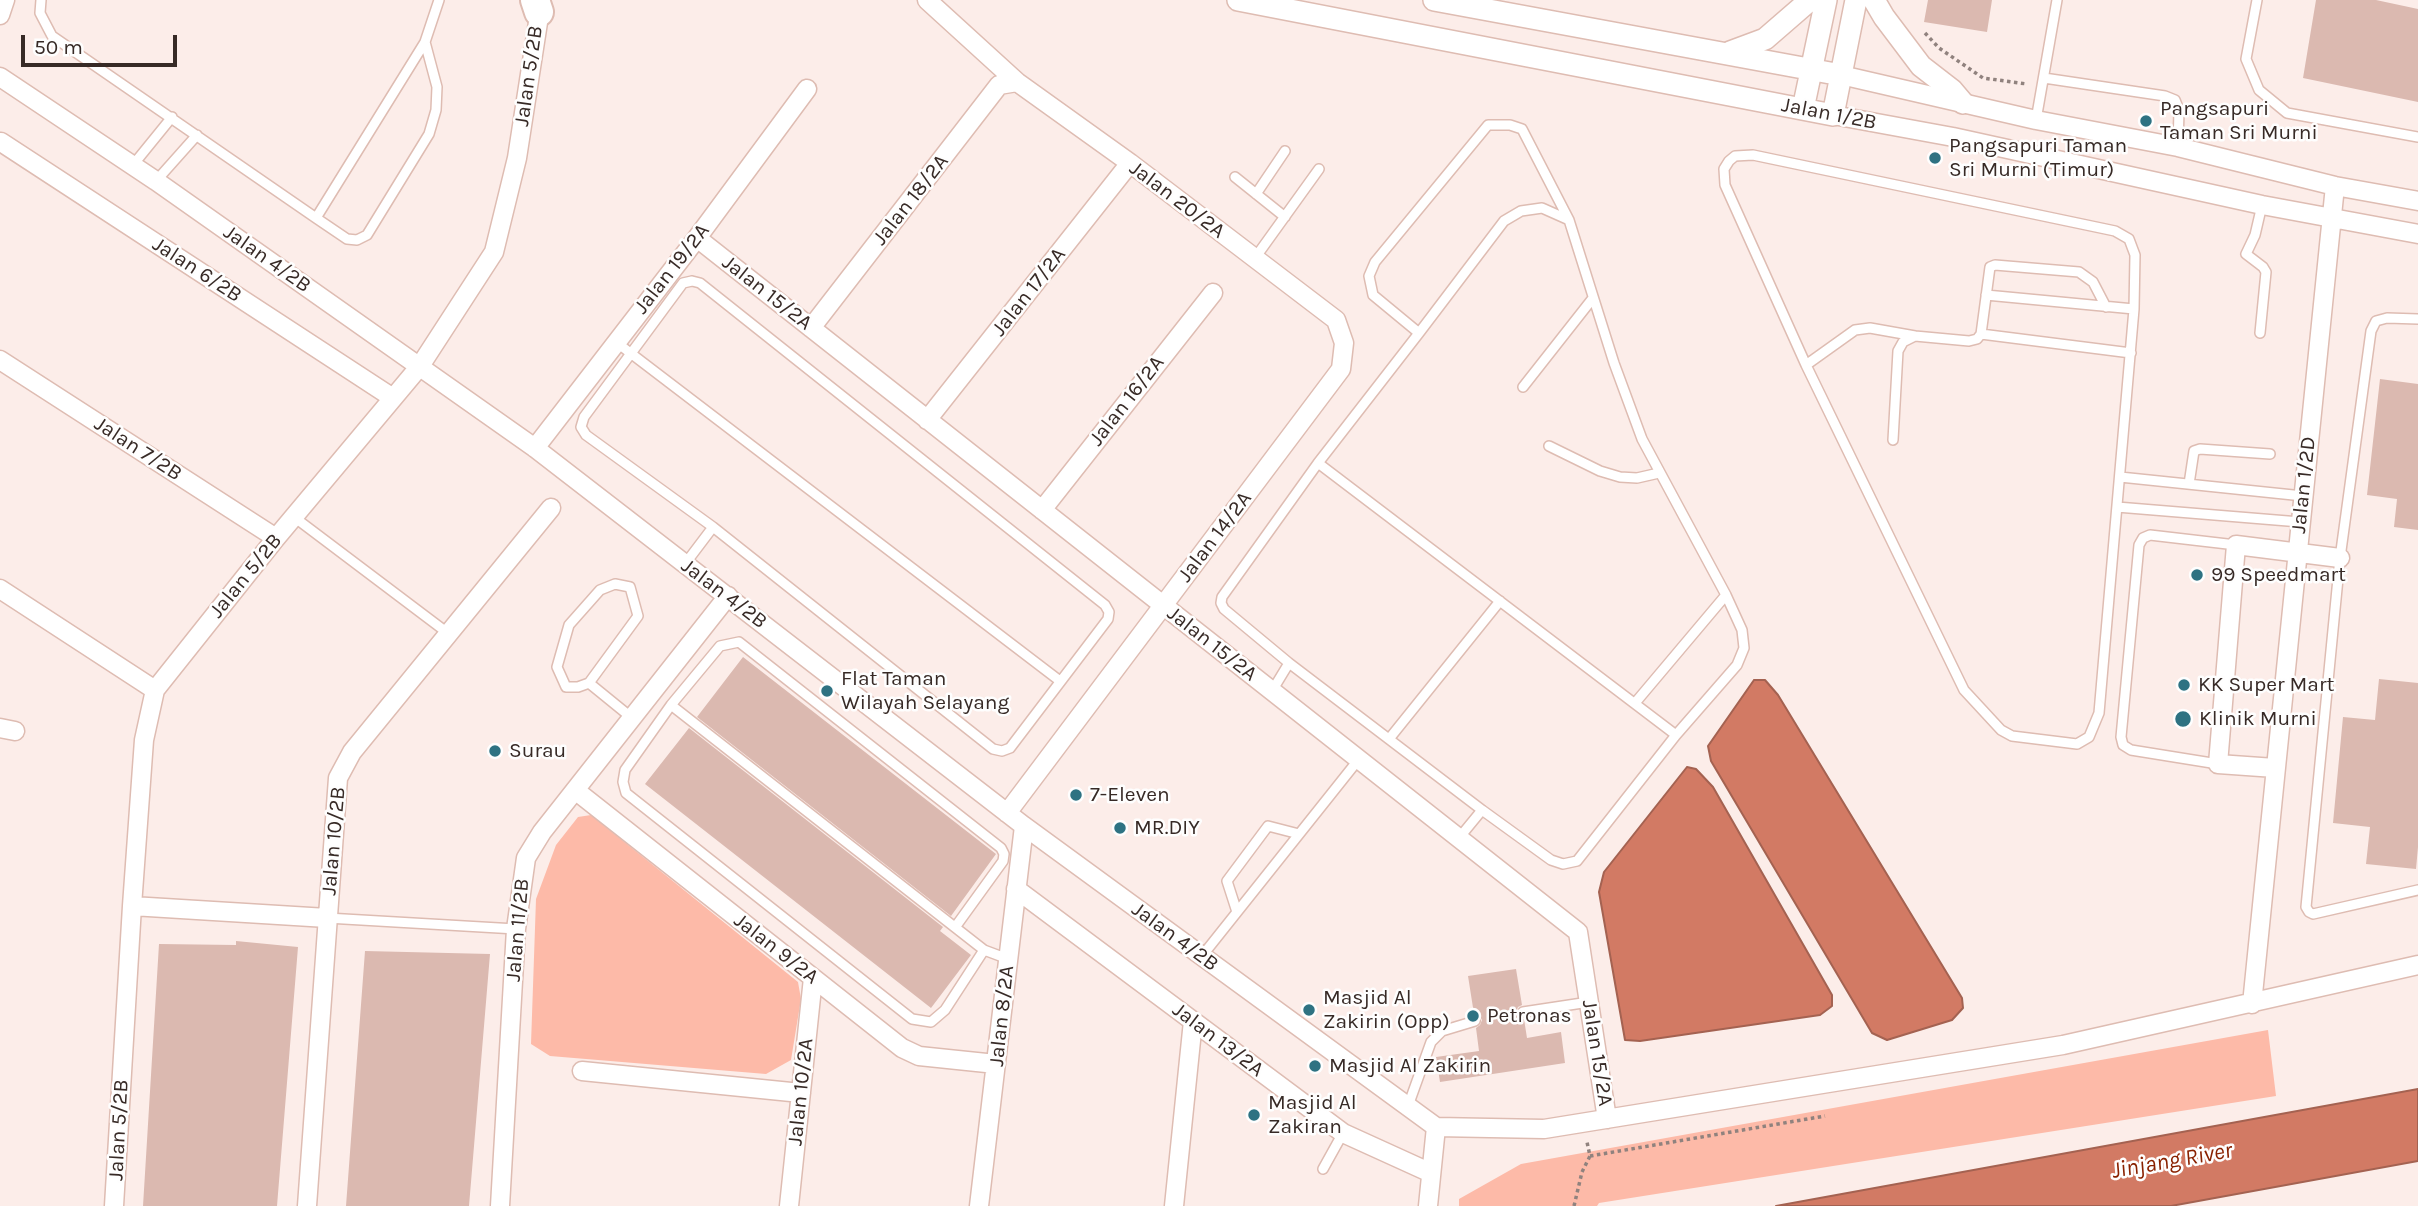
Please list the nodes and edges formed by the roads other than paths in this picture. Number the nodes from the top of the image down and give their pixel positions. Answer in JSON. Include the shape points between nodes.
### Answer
{"nodes":[{"id":1,"x":5,"y":0,"type":"edge"},
{"id":2,"x":41,"y":0,"type":"edge"},
{"id":3,"x":439,"y":0,"type":"edge"},
{"id":4,"x":927,"y":0,"type":"edge"},
{"id":5,"x":1238,"y":0,"type":"edge"},
{"id":6,"x":1434,"y":0,"type":"edge"},
{"id":7,"x":1810,"y":0,"type":"edge"},
{"id":8,"x":1826,"y":0,"type":"edge"},
{"id":9,"x":1856,"y":0,"type":"edge"},
{"id":10,"x":1874,"y":0,"type":"edge"},
{"id":11,"x":2057,"y":0,"type":"edge"},
{"id":12,"x":2257,"y":0,"type":"edge"},
{"id":13,"x":540,"y":3,"type":"edge"},
{"id":14,"x":0,"y":15,"type":"edge"},
{"id":15,"x":425,"y":42,"type":"junction"},
{"id":16,"x":1728,"y":53,"type":"junction"},
{"id":17,"x":1812,"y":68,"type":"junction"},
{"id":18,"x":1841,"y":75,"type":"junction"},
{"id":19,"x":0,"y":77,"type":"edge"},
{"id":20,"x":1017,"y":82,"type":"junction"},
{"id":21,"x":2043,"y":82,"type":"junction"},
{"id":22,"x":807,"y":89,"type":"dead end"},
{"id":23,"x":1963,"y":103,"type":"junction"},
{"id":24,"x":1804,"y":109,"type":"junction"},
{"id":25,"x":1833,"y":115,"type":"junction"},
{"id":26,"x":172,"y":117,"type":"junction"},
{"id":27,"x":2036,"y":120,"type":"junction"},
{"id":28,"x":197,"y":135,"type":"junction"},
{"id":29,"x":2418,"y":138,"type":"edge"},
{"id":30,"x":1,"y":142,"type":"edge"},
{"id":31,"x":2178,"y":147,"type":"junction"},
{"id":32,"x":1285,"y":151,"type":"dead end"},
{"id":33,"x":1130,"y":163,"type":"junction"},
{"id":34,"x":133,"y":165,"type":"junction"},
{"id":35,"x":1319,"y":169,"type":"dead end"},
{"id":36,"x":1235,"y":177,"type":"dead end"},
{"id":37,"x":156,"y":181,"type":"junction"},
{"id":38,"x":2335,"y":186,"type":"junction"},
{"id":39,"x":1256,"y":194,"type":"junction"},
{"id":40,"x":2418,"y":201,"type":"edge"},
{"id":41,"x":2262,"y":205,"type":"junction"},
{"id":42,"x":1285,"y":217,"type":"junction"},
{"id":43,"x":2331,"y":217,"type":"junction"},
{"id":44,"x":316,"y":218,"type":"junction"},
{"id":45,"x":1569,"y":220,"type":"junction"},
{"id":46,"x":2418,"y":234,"type":"edge"},
{"id":47,"x":697,"y":239,"type":"junction"},
{"id":48,"x":1255,"y":258,"type":"junction"},
{"id":49,"x":1213,"y":293,"type":"dead end"},
{"id":50,"x":1986,"y":295,"type":"junction"},
{"id":51,"x":1593,"y":298,"type":"junction"},
{"id":52,"x":2106,"y":307,"type":"junction"},
{"id":53,"x":2134,"y":309,"type":"junction"},
{"id":54,"x":2418,"y":319,"type":"edge"},
{"id":55,"x":1336,"y":320,"type":"joint"},
{"id":56,"x":811,"y":328,"type":"junction"},
{"id":57,"x":2260,"y":332,"type":"dead end"},
{"id":58,"x":1419,"y":333,"type":"junction"},
{"id":59,"x":1981,"y":334,"type":"junction"},
{"id":60,"x":1916,"y":336,"type":"junction"},
{"id":61,"x":616,"y":342,"type":"junction"},
{"id":62,"x":631,"y":353,"type":"junction"},
{"id":63,"x":2130,"y":353,"type":"junction"},
{"id":64,"x":0,"y":360,"type":"edge"},
{"id":65,"x":1806,"y":365,"type":"junction"},
{"id":66,"x":420,"y":366,"type":"junction"},
{"id":67,"x":1523,"y":387,"type":"dead end"},
{"id":68,"x":393,"y":398,"type":"junction"},
{"id":69,"x":928,"y":420,"type":"junction"},
{"id":70,"x":1893,"y":440,"type":"dead end"},
{"id":71,"x":1549,"y":446,"type":"dead end"},
{"id":72,"x":535,"y":448,"type":"junction"},
{"id":73,"x":2270,"y":454,"type":"dead end"},
{"id":74,"x":1318,"y":463,"type":"junction"},
{"id":75,"x":1659,"y":473,"type":"junction"},
{"id":76,"x":2120,"y":477,"type":"junction"},
{"id":77,"x":2189,"y":484,"type":"junction"},
{"id":78,"x":2303,"y":496,"type":"junction"},
{"id":79,"x":2117,"y":507,"type":"junction"},
{"id":80,"x":551,"y":508,"type":"dead end"},
{"id":81,"x":1042,"y":510,"type":"junction"},
{"id":82,"x":294,"y":517,"type":"junction"},
{"id":83,"x":2300,"y":522,"type":"junction"},
{"id":84,"x":713,"y":527,"type":"junction"},
{"id":85,"x":276,"y":538,"type":"junction"},
{"id":86,"x":2236,"y":545,"type":"junction"},
{"id":87,"x":2297,"y":554,"type":"junction"},
{"id":88,"x":2340,"y":558,"type":"junction"},
{"id":89,"x":685,"y":564,"type":"junction"},
{"id":90,"x":0,"y":589,"type":"edge"},
{"id":91,"x":1726,"y":595,"type":"junction"},
{"id":92,"x":728,"y":596,"type":"junction"},
{"id":93,"x":1500,"y":601,"type":"junction"},
{"id":94,"x":1163,"y":606,"type":"junction"},
{"id":95,"x":449,"y":634,"type":"junction"},
{"id":96,"x":1289,"y":663,"type":"junction"},
{"id":97,"x":1060,"y":681,"type":"junction"},
{"id":98,"x":589,"y":683,"type":"junction"},
{"id":99,"x":155,"y":690,"type":"junction"},
{"id":100,"x":1272,"y":691,"type":"junction"},
{"id":101,"x":1635,"y":703,"type":"junction"},
{"id":102,"x":671,"y":705,"type":"junction"},
{"id":103,"x":632,"y":718,"type":"junction"},
{"id":104,"x":1675,"y":735,"type":"junction"},
{"id":105,"x":1389,"y":739,"type":"junction"},
{"id":106,"x":1359,"y":760,"type":"junction"},
{"id":107,"x":2218,"y":764,"type":"junction"},
{"id":108,"x":2275,"y":768,"type":"junction"},
{"id":109,"x":575,"y":790,"type":"junction"},
{"id":110,"x":1482,"y":810,"type":"junction"},
{"id":111,"x":1007,"y":813,"type":"junction"},
{"id":112,"x":1024,"y":826,"type":"junction"},
{"id":113,"x":1299,"y":834,"type":"junction"},
{"id":114,"x":1459,"y":838,"type":"junction"},
{"id":115,"x":1016,"y":889,"type":"junction"},
{"id":116,"x":2418,"y":890,"type":"edge"},
{"id":117,"x":132,"y":906,"type":"junction"},
{"id":118,"x":1237,"y":912,"type":"junction"},
{"id":119,"x":327,"y":918,"type":"junction"},
{"id":120,"x":956,"y":926,"type":"junction"},
{"id":121,"x":516,"y":929,"type":"junction"},
{"id":122,"x":984,"y":950,"type":"junction"},
{"id":123,"x":1202,"y":956,"type":"junction"},
{"id":124,"x":1008,"y":958,"type":"junction"},
{"id":125,"x":2418,"y":965,"type":"edge"},
{"id":126,"x":813,"y":978,"type":"junction"},
{"id":127,"x":1589,"y":1002,"type":"junction"},
{"id":128,"x":2252,"y":1004,"type":"junction"},
{"id":129,"x":1523,"y":1012,"type":"dead end"},
{"id":130,"x":1193,"y":1021,"type":"junction"},
{"id":131,"x":1475,"y":1021,"type":"dead end"},
{"id":132,"x":996,"y":1064,"type":"junction"},
{"id":133,"x":582,"y":1071,"type":"dead end"},
{"id":134,"x":801,"y":1093,"type":"junction"},
{"id":135,"x":1408,"y":1106,"type":"junction"},
{"id":136,"x":1607,"y":1119,"type":"junction"},
{"id":137,"x":1436,"y":1127,"type":"junction"},
{"id":138,"x":1343,"y":1133,"type":"junction"},
{"id":139,"x":1323,"y":1169,"type":"dead end"},
{"id":140,"x":1431,"y":1173,"type":"junction"},
{"id":141,"x":114,"y":1206,"type":"edge"},
{"id":142,"x":307,"y":1206,"type":"edge"},
{"id":143,"x":500,"y":1206,"type":"edge"},
{"id":144,"x":789,"y":1206,"type":"edge"},
{"id":145,"x":979,"y":1206,"type":"edge"},
{"id":146,"x":1174,"y":1206,"type":"edge"},
{"id":147,"x":1428,"y":1206,"type":"edge"}],
"edges":[{"from":1,"to":14,"type":"street"},
{"from":2,"to":26,"type":"lane","via":[[40,13],[52,36]]},
{"from":3,"to":15,"type":"lane"},
{"from":4,"to":20,"type":"street","name":"Jalan 20/2A"},
{"from":5,"to":24,"type":"street","name":"Jalan 1/2B"},
{"from":6,"to":16,"type":"street","name":"Jalan 1/2B"},
{"from":7,"to":16,"type":"street","via":[[1765,39]]},
{"from":8,"to":17,"type":"street"},
{"from":9,"to":18,"type":"street"},
{"from":10,"to":23,"type":"street","via":[[1921,66]]},
{"from":11,"to":21,"type":"lane"},
{"from":12,"to":29,"type":"lane","via":[[2246,59],[2259,90],[2287,113]]},
{"from":13,"to":66,"type":"street","name":"Jalan 5/2B","via":[[517,158],[494,251]]},
{"from":15,"to":44,"type":"lane"},
{"from":15,"to":44,"type":"lane","via":[[437,87],[429,134],[367,235],[348,239]]},
{"from":16,"to":17,"type":"street","name":"Jalan 1/2B"},
{"from":17,"to":18,"type":"street","name":"Jalan 1/2B"},
{"from":17,"to":24,"type":"street"},
{"from":18,"to":23,"type":"street","name":"Jalan 1/2B"},
{"from":18,"to":25,"type":"street"},
{"from":19,"to":34,"type":"street","name":"Jalan 4/2B"},
{"from":20,"to":33,"type":"street","name":"Jalan 20/2A"},
{"from":20,"to":56,"type":"street","name":"Jalan 18/2A","via":[[999,85]]},
{"from":21,"to":27,"type":"lane"},
{"from":21,"to":31,"type":"lane","via":[[2175,100]]},
{"from":22,"to":47,"type":"street","name":"Jalan 19/2A"},
{"from":23,"to":27,"type":"street","name":"Jalan 1/2B"},
{"from":24,"to":25,"type":"street","name":"Jalan 1/2B"},
{"from":25,"to":41,"type":"street","name":"Jalan 1/2B"},
{"from":26,"to":28,"type":"lane"},
{"from":26,"to":34,"type":"lane"},
{"from":27,"to":31,"type":"street","name":"Jalan 1/2B"},
{"from":28,"to":37,"type":"lane"},
{"from":28,"to":44,"type":"lane"},
{"from":30,"to":68,"type":"street","name":"Jalan 6/2B"},
{"from":31,"to":38,"type":"street","name":"Jalan 1/2B"},
{"from":32,"to":39,"type":"lane"},
{"from":33,"to":48,"type":"street","name":"Jalan 20/2A"},
{"from":33,"to":69,"type":"street","name":"Jalan 17/2A"},
{"from":34,"to":37,"type":"street","name":"Jalan 4/2B"},
{"from":35,"to":42,"type":"lane"},
{"from":36,"to":39,"type":"lane"},
{"from":37,"to":66,"type":"street","name":"Jalan 4/2B"},
{"from":38,"to":40,"type":"street","name":"Jalan 1/2B"},
{"from":38,"to":43,"type":"street","name":"Jalan 1/2D"},
{"from":39,"to":42,"type":"lane"},
{"from":41,"to":43,"type":"street","name":"Jalan 1/2B"},
{"from":41,"to":57,"type":"lane","via":[[2246,254],[2266,272]]},
{"from":42,"to":48,"type":"lane"},
{"from":43,"to":46,"type":"street","name":"Jalan 1/2B"},
{"from":43,"to":78,"type":"street","name":"Jalan 1/2D"},
{"from":45,"to":51,"type":"lane"},
{"from":45,"to":58,"type":"lane","via":[[1542,208],[1521,211],[1504,221]]},
{"from":45,"to":58,"type":"lane","via":[[1522,129],[1488,125],[1375,262],[1369,276],[1374,295]]},
{"from":47,"to":56,"type":"street","name":"Jalan 15/2A"},
{"from":47,"to":61,"type":"street","name":"Jalan 19/2A"},
{"from":48,"to":55,"type":"street","name":"Jalan 20/2A"},
{"from":49,"to":81,"type":"street","name":"Jalan 16/2A"},
{"from":50,"to":52,"type":"lane"},
{"from":50,"to":52,"type":"lane","via":[[1990,267],[1995,265],[2079,272],[2093,282]]},
{"from":50,"to":59,"type":"lane"},
{"from":51,"to":67,"type":"lane"},
{"from":51,"to":75,"type":"lane","via":[[1637,426]]},
{"from":52,"to":53,"type":"lane"},
{"from":53,"to":63,"type":"lane"},
{"from":53,"to":65,"type":"lane","via":[[2135,255],[2129,239],[2115,231],[1753,155],[1735,156],[1724,169],[1725,185]]},
{"from":54,"to":88,"type":"lane","via":[[2387,318],[2376,321],[2371,331]]},
{"from":55,"to":94,"type":"street","name":"Jalan 14/2A","via":[[1344,343],[1342,369]]},
{"from":56,"to":69,"type":"street","name":"Jalan 15/2A"},
{"from":58,"to":74,"type":"lane"},
{"from":59,"to":60,"type":"lane","via":[[1969,341]]},
{"from":59,"to":63,"type":"lane"},
{"from":60,"to":65,"type":"lane","via":[[1870,328],[1855,331]]},
{"from":60,"to":70,"type":"lane","via":[[1903,342],[1898,351]]},
{"from":61,"to":62,"type":"lane"},
{"from":61,"to":72,"type":"street","name":"Jalan 19/2A"},
{"from":62,"to":84,"type":"lane","via":[[583,417],[581,427]]},
{"from":62,"to":97,"type":"lane"},
{"from":62,"to":97,"type":"lane","via":[[683,283],[700,283],[1105,605],[1108,619]]},
{"from":63,"to":76,"type":"lane"},
{"from":64,"to":85,"type":"street","name":"Jalan 7/2B"},
{"from":65,"to":79,"type":"lane","via":[[1964,690],[2012,736],[2077,744],[2089,737],[2099,713]]},
{"from":66,"to":68,"type":"street","name":"Jalan 5/2B"},
{"from":66,"to":72,"type":"street","name":"Jalan 4/2B"},
{"from":68,"to":82,"type":"street","name":"Jalan 5/2B"},
{"from":69,"to":81,"type":"street","name":"Jalan 15/2A"},
{"from":71,"to":75,"type":"lane","via":[[1620,477]]},
{"from":72,"to":89,"type":"street","name":"Jalan 4/2B"},
{"from":73,"to":77,"type":"lane","via":[[2194,451]]},
{"from":74,"to":93,"type":"lane"},
{"from":74,"to":96,"type":"lane","via":[[1221,603]]},
{"from":75,"to":91,"type":"lane"},
{"from":76,"to":77,"type":"lane"},
{"from":76,"to":79,"type":"lane"},
{"from":77,"to":78,"type":"lane"},
{"from":78,"to":83,"type":"street","name":"Jalan 1/2D"},
{"from":79,"to":83,"type":"lane"},
{"from":80,"to":95,"type":"street","name":"Jalan 10/2B"},
{"from":81,"to":94,"type":"street","name":"Jalan 15/2A"},
{"from":82,"to":85,"type":"street","name":"Jalan 5/2B"},
{"from":82,"to":95,"type":"lane"},
{"from":83,"to":87,"type":"street","name":"Jalan 1/2D"},
{"from":84,"to":89,"type":"lane"},
{"from":84,"to":97,"type":"lane","via":[[993,749],[1010,748]]},
{"from":85,"to":99,"type":"street","name":"Jalan 5/2B"},
{"from":86,"to":87,"type":"street"},
{"from":86,"to":107,"type":"street"},
{"from":86,"to":107,"type":"lane","via":[[2150,535],[2143,538],[2120,737],[2131,750]]},
{"from":87,"to":88,"type":"street"},
{"from":87,"to":108,"type":"street","name":"Jalan 1/2D"},
{"from":88,"to":116,"type":"lane","via":[[2306,907],[2313,914]]},
{"from":89,"to":92,"type":"street","name":"Jalan 4/2B"},
{"from":90,"to":99,"type":"street"},
{"from":91,"to":101,"type":"lane"},
{"from":91,"to":104,"type":"lane","via":[[1742,630],[1744,648],[1737,665]]},
{"from":92,"to":103,"type":"street","name":"Jalan 11/2B"},
{"from":92,"to":111,"type":"street","name":"Jalan 4/2B"},
{"from":93,"to":101,"type":"lane"},
{"from":93,"to":105,"type":"lane"},
{"from":94,"to":100,"type":"street","name":"Jalan 15/2A"},
{"from":94,"to":111,"type":"street","name":"Jalan 14/2A"},
{"from":95,"to":119,"type":"street","name":"Jalan 10/2B","via":[[352,752],[338,778]]},
{"from":96,"to":100,"type":"lane"},
{"from":96,"to":105,"type":"lane"},
{"from":98,"to":98,"type":"lane","via":[[566,687],[558,667],[569,625],[600,590],[615,584],[630,587],[638,617]]},
{"from":98,"to":103,"type":"lane"},
{"from":99,"to":117,"type":"street","name":"Jalan 5/2B","via":[[144,740]]},
{"from":100,"to":106,"type":"street","name":"Jalan 15/2A"},
{"from":101,"to":104,"type":"lane"},
{"from":102,"to":120,"type":"lane"},
{"from":102,"to":120,"type":"lane","via":[[720,646],[739,642],[759,656],[1001,848],[1003,861]]},
{"from":102,"to":122,"type":"lane","via":[[625,770],[626,793],[912,1019],[931,1022],[945,1010]]},
{"from":103,"to":109,"type":"street","name":"Jalan 11/2B"},
{"from":104,"to":110,"type":"lane","via":[[1577,862],[1551,860]]},
{"from":105,"to":110,"type":"lane"},
{"from":106,"to":113,"type":"lane"},
{"from":106,"to":114,"type":"street","name":"Jalan 15/2A"},
{"from":107,"to":108,"type":"street"},
{"from":108,"to":128,"type":"street","name":"Jalan 1/2D"},
{"from":109,"to":121,"type":"street","name":"Jalan 11/2B","via":[[526,858]]},
{"from":109,"to":126,"type":"street","name":"Jalan 9/2A"},
{"from":110,"to":114,"type":"lane"},
{"from":111,"to":112,"type":"street","name":"Jalan 4/2B"},
{"from":112,"to":115,"type":"street","name":"Jalan 8/2A"},
{"from":112,"to":123,"type":"street","name":"Jalan 4/2B"},
{"from":113,"to":118,"type":"lane"},
{"from":113,"to":118,"type":"lane","via":[[1268,826],[1227,881]]},
{"from":114,"to":127,"type":"street","name":"Jalan 15/2A","via":[[1578,932]]},
{"from":115,"to":124,"type":"street","name":"Jalan 8/2A"},
{"from":115,"to":130,"type":"street","name":"Jalan 13/2A"},
{"from":117,"to":119,"type":"street"},
{"from":117,"to":141,"type":"street","name":"Jalan 5/2B"},
{"from":118,"to":123,"type":"lane"},
{"from":119,"to":121,"type":"lane"},
{"from":119,"to":142,"type":"street","name":"Jalan 10/2B"},
{"from":120,"to":122,"type":"lane"},
{"from":121,"to":143,"type":"street","name":"Jalan 11/2B"},
{"from":122,"to":124,"type":"lane"},
{"from":123,"to":135,"type":"street","name":"Jalan 4/2B"},
{"from":124,"to":132,"type":"street","name":"Jalan 8/2A"},
{"from":125,"to":128,"type":"street"},
{"from":126,"to":132,"type":"street","name":"Jalan 9/2A","via":[[902,1048],[919,1056]]},
{"from":126,"to":134,"type":"street","name":"Jalan 10/2A"},
{"from":127,"to":129,"type":"lane"},
{"from":127,"to":136,"type":"street","name":"Jalan 15/2A"},
{"from":128,"to":136,"type":"street","via":[[2063,1045]]},
{"from":130,"to":138,"type":"street","name":"Jalan 13/2A"},
{"from":130,"to":146,"type":"street"},
{"from":131,"to":135,"type":"lane","via":[[1442,1031],[1431,1042]]},
{"from":132,"to":145,"type":"street","name":"Jalan 8/2A"},
{"from":133,"to":134,"type":"street"},
{"from":134,"to":144,"type":"street","name":"Jalan 10/2A"},
{"from":135,"to":137,"type":"street","name":"Jalan 4/2B"},
{"from":136,"to":137,"type":"street","via":[[1544,1129]]},
{"from":137,"to":140,"type":"street"},
{"from":138,"to":139,"type":"lane"},
{"from":138,"to":140,"type":"street","name":"Jalan 13/2A"},
{"from":140,"to":147,"type":"street"}]}
